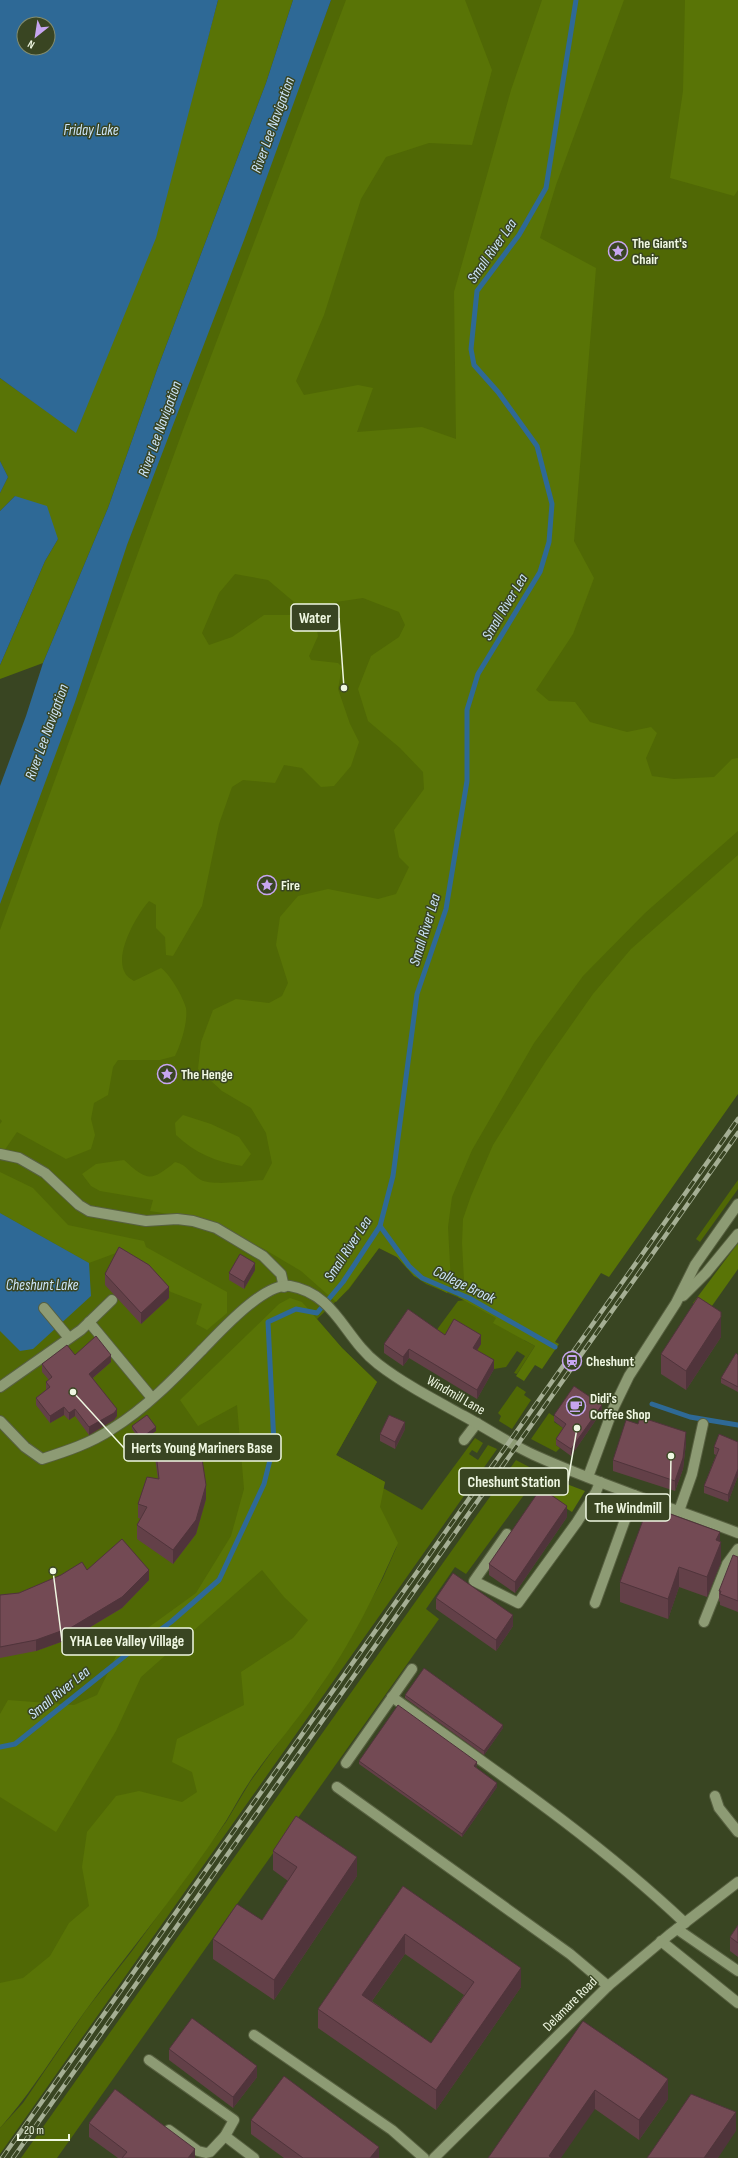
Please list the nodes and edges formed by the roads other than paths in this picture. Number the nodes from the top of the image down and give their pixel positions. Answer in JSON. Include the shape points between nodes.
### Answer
{"nodes":[{"id":1,"x":1,"y":1153,"type":"edge"},
{"id":2,"x":738,"y":1204,"type":"edge"},
{"id":3,"x":738,"y":1234,"type":"edge"},
{"id":4,"x":284,"y":1287,"type":"junction"},
{"id":5,"x":112,"y":1300,"type":"dead end"},
{"id":6,"x":676,"y":1303,"type":"junction"},
{"id":7,"x":44,"y":1308,"type":"dead end"},
{"id":8,"x":89,"y":1322,"type":"junction"},
{"id":9,"x":69,"y":1338,"type":"junction"},
{"id":10,"x":0,"y":1387,"type":"edge"},
{"id":11,"x":152,"y":1398,"type":"junction"},
{"id":12,"x":0,"y":1421,"type":"edge"},
{"id":13,"x":477,"y":1423,"type":"junction"},
{"id":14,"x":703,"y":1424,"type":"dead end"},
{"id":15,"x":464,"y":1440,"type":"dead end"},
{"id":16,"x":588,"y":1477,"type":"junction"},
{"id":17,"x":600,"y":1482,"type":"junction"},
{"id":18,"x":634,"y":1495,"type":"junction"},
{"id":19,"x":678,"y":1511,"type":"junction"},
{"id":20,"x":738,"y":1533,"type":"edge"},
{"id":21,"x":507,"y":1534,"type":"dead end"},
{"id":22,"x":738,"y":1549,"type":"edge"},
{"id":23,"x":594,"y":1603,"type":"dead end"},
{"id":24,"x":704,"y":1622,"type":"dead end"},
{"id":25,"x":412,"y":1668,"type":"dead end"},
{"id":26,"x":392,"y":1697,"type":"junction"},
{"id":27,"x":346,"y":1763,"type":"dead end"},
{"id":28,"x":337,"y":1787,"type":"dead end"},
{"id":29,"x":715,"y":1796,"type":"dead end"},
{"id":30,"x":738,"y":1832,"type":"edge"},
{"id":31,"x":738,"y":1882,"type":"edge"},
{"id":32,"x":681,"y":1926,"type":"junction"},
{"id":33,"x":661,"y":1942,"type":"junction"},
{"id":34,"x":738,"y":1971,"type":"edge"},
{"id":35,"x":608,"y":1986,"type":"junction"},
{"id":36,"x":738,"y":2003,"type":"edge"},
{"id":37,"x":254,"y":2034,"type":"dead end"},
{"id":38,"x":149,"y":2060,"type":"dead end"},
{"id":39,"x":162,"y":2125,"type":"edge"},
{"id":40,"x":225,"y":2136,"type":"junction"},
{"id":41,"x":254,"y":2158,"type":"edge"},
{"id":42,"x":424,"y":2158,"type":"edge"},
{"id":43,"x":434,"y":2158,"type":"edge"}],
"edges":[{"from":1,"to":4,"type":"street","via":[[19,1158],[45,1173],[89,1211],[146,1221],[193,1221],[216,1228],[263,1256],[281,1274]]},
{"from":2,"to":6,"type":"street","via":[[695,1265]]},
{"from":3,"to":6,"type":"street","via":[[706,1273]]},
{"from":4,"to":11,"type":"street","via":[[273,1289],[249,1305],[176,1378]]},
{"from":4,"to":13,"type":"street","name":"Windmill Lane","via":[[302,1290],[319,1297],[335,1312],[360,1348],[373,1361]]},
{"from":5,"to":8,"type":"street"},
{"from":6,"to":16,"type":"street","via":[[620,1393]]},
{"from":7,"to":9,"type":"street"},
{"from":8,"to":9,"type":"street"},
{"from":8,"to":11,"type":"street"},
{"from":9,"to":10,"type":"street"},
{"from":11,"to":12,"type":"street","via":[[113,1428],[82,1445],[42,1459]]},
{"from":13,"to":15,"type":"street"},
{"from":13,"to":16,"type":"street","name":"Windmill Lane","via":[[531,1454]]},
{"from":14,"to":19,"type":"street","via":[[692,1474]]},
{"from":16,"to":17,"type":"street","name":"Windmill Lane"},
{"from":17,"to":18,"type":"street","name":"Windmill Lane"},
{"from":17,"to":21,"type":"street","via":[[577,1522],[518,1604],[474,1581]]},
{"from":18,"to":19,"type":"street","name":"Windmill Lane"},
{"from":18,"to":23,"type":"street"},
{"from":19,"to":20,"type":"street","name":"Windmill Lane"},
{"from":22,"to":24,"type":"street","via":[[727,1564]]},
{"from":25,"to":26,"type":"street"},
{"from":26,"to":27,"type":"street"},
{"from":26,"to":32,"type":"street","via":[[613,1859]]},
{"from":28,"to":35,"type":"street","via":[[570,1954]]},
{"from":29,"to":30,"type":"street","via":[[719,1808]]},
{"from":31,"to":32,"type":"street","name":"Delamare Road"},
{"from":32,"to":33,"type":"street","name":"Delamare Road"},
{"from":32,"to":34,"type":"street"},
{"from":33,"to":35,"type":"street","name":"Delamare Road"},
{"from":33,"to":36,"type":"street"},
{"from":35,"to":43,"type":"street","name":"Delamare Road"},
{"from":37,"to":42,"type":"street","via":[[392,2130]]},
{"from":38,"to":40,"type":"street","via":[[231,2116],[234,2123]]},
{"from":39,"to":40,"type":"street","via":[[203,2153],[210,2152]]},
{"from":40,"to":41,"type":"street"}]}
